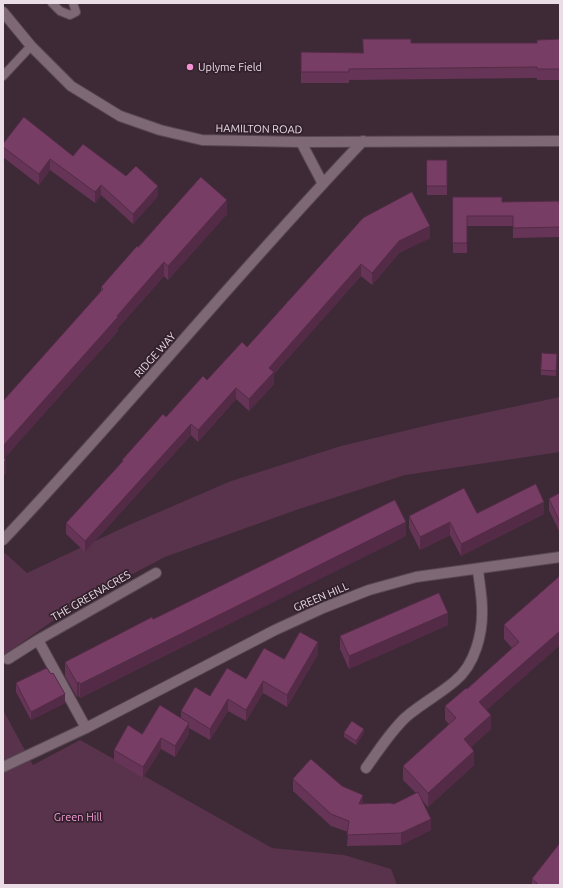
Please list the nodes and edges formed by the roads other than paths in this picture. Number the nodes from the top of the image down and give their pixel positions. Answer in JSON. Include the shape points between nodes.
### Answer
{"nodes":[{"id":1,"x":52,"y":3,"type":"edge"},
{"id":2,"x":73,"y":3,"type":"edge"},
{"id":3,"x":3,"y":12,"type":"edge"},
{"id":4,"x":31,"y":46,"type":"junction"},
{"id":5,"x":3,"y":76,"type":"edge"},
{"id":6,"x":560,"y":141,"type":"edge"},
{"id":7,"x":301,"y":142,"type":"junction"},
{"id":8,"x":363,"y":142,"type":"junction"},
{"id":9,"x":323,"y":184,"type":"junction"},
{"id":10,"x":3,"y":540,"type":"edge"},
{"id":11,"x":560,"y":557,"type":"edge"},
{"id":12,"x":478,"y":569,"type":"junction"},
{"id":13,"x":156,"y":573,"type":"dead end"},
{"id":14,"x":38,"y":640,"type":"junction"},
{"id":15,"x":8,"y":659,"type":"dead end"},
{"id":16,"x":86,"y":728,"type":"junction"},
{"id":17,"x":3,"y":767,"type":"edge"},
{"id":18,"x":366,"y":768,"type":"dead end"}],
"edges":[{"from":1,"to":2,"type":"lane","via":[[60,11],[70,15],[76,12]]},
{"from":3,"to":4,"type":"street","name":"HAMILTON ROAD"},
{"from":4,"to":5,"type":"lane"},
{"from":4,"to":7,"type":"street","name":"HAMILTON ROAD","via":[[71,86],[120,116],[160,130],[202,140]]},
{"from":6,"to":8,"type":"street","name":"HAMILTON ROAD"},
{"from":7,"to":8,"type":"street","name":"HAMILTON ROAD"},
{"from":7,"to":9,"type":"street"},
{"from":8,"to":9,"type":"street","name":"RIDGE WAY"},
{"from":9,"to":10,"type":"street","name":"RIDGE WAY"},
{"from":11,"to":12,"type":"street","name":"GREEN HILL"},
{"from":12,"to":16,"type":"street","name":"GREEN HILL","via":[[416,577],[369,590],[323,608],[275,630]]},
{"from":12,"to":18,"type":"street","via":[[482,609],[480,636],[470,663],[457,680],[406,718]]},
{"from":13,"to":14,"type":"street","name":"THE GREENACRES"},
{"from":14,"to":15,"type":"street","name":"THE GREENACRES"},
{"from":14,"to":16,"type":"street"},
{"from":16,"to":17,"type":"street","name":"GREEN HILL"}]}
